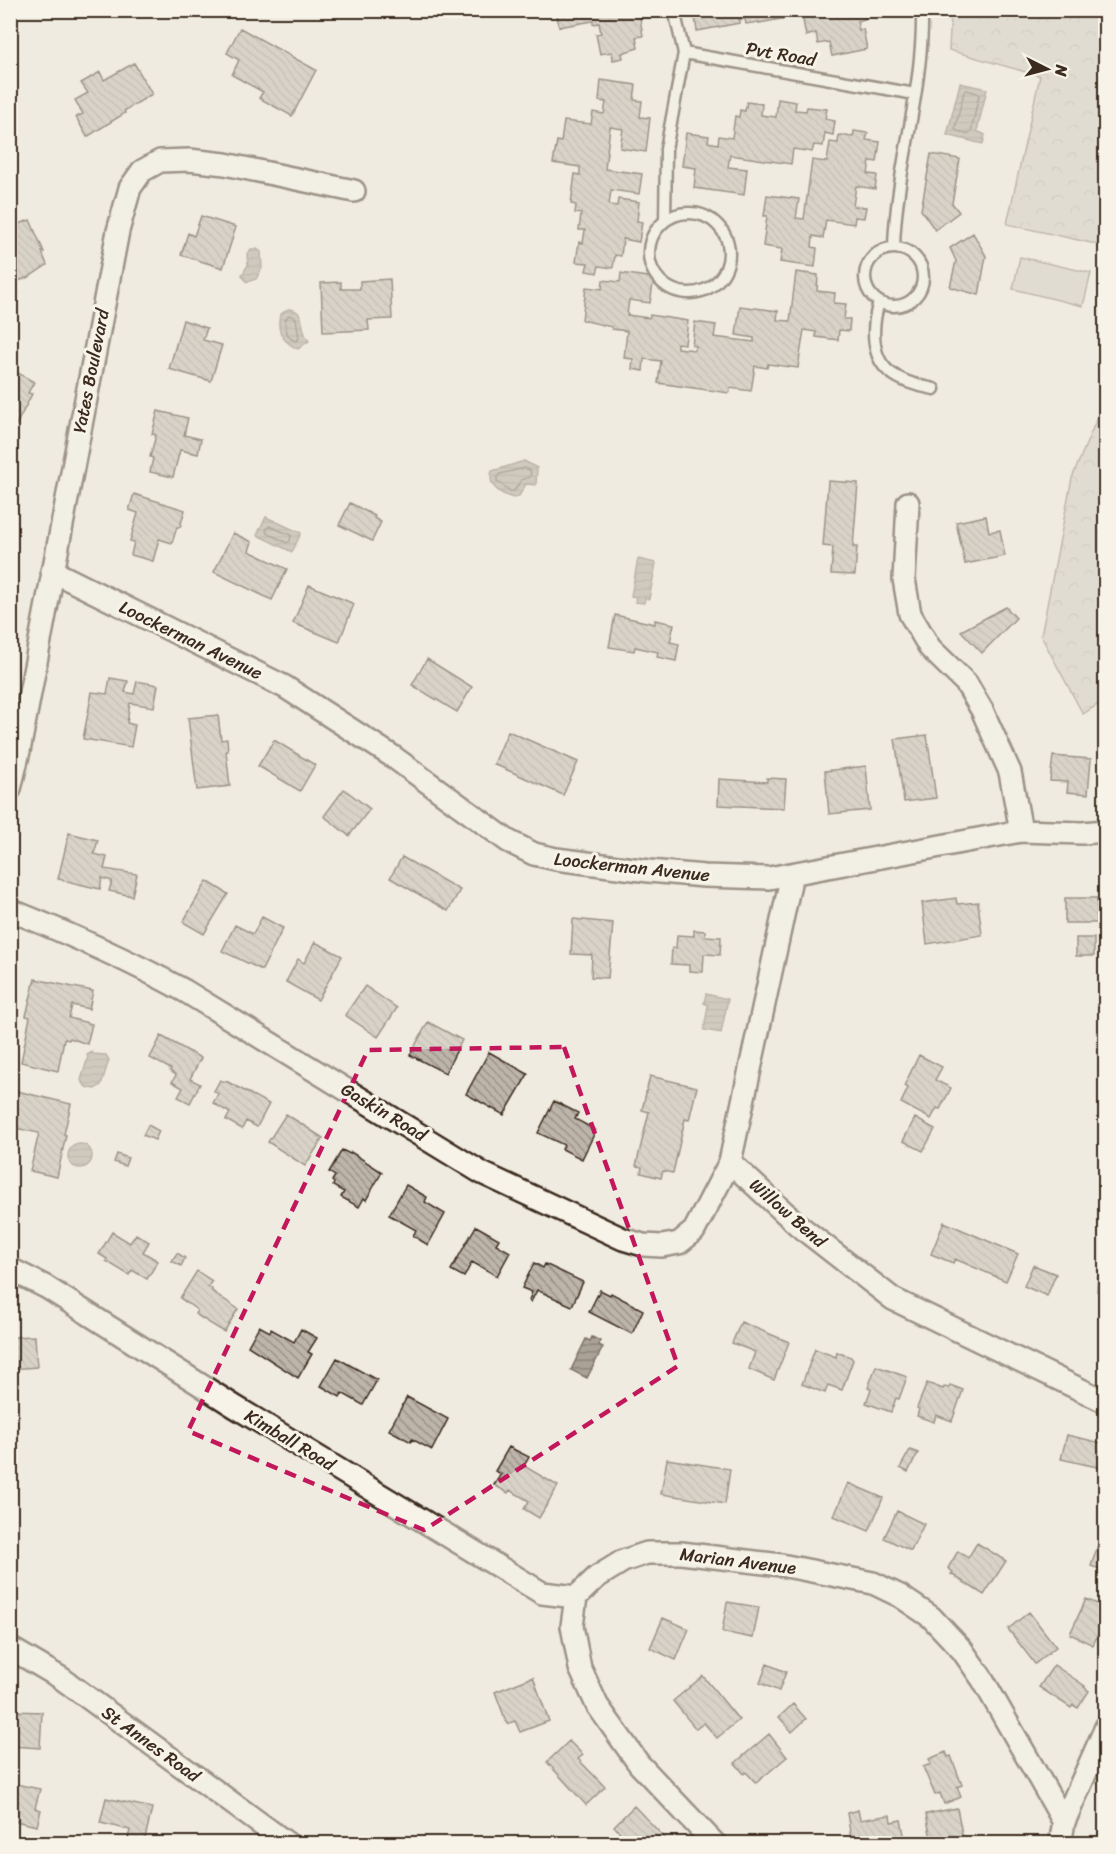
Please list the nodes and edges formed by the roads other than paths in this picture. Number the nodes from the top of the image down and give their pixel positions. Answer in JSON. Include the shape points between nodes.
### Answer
{"nodes":[{"id":1,"x":674,"y":10,"type":"edge"},
{"id":2,"x":922,"y":10,"type":"edge"},
{"id":3,"x":684,"y":53,"type":"junction"},
{"id":4,"x":915,"y":94,"type":"junction"},
{"id":5,"x":354,"y":191,"type":"dead end"},
{"id":6,"x":665,"y":220,"type":"junction"},
{"id":7,"x":894,"y":247,"type":"junction"},
{"id":8,"x":879,"y":302,"type":"junction"},
{"id":9,"x":934,"y":389,"type":"dead end"},
{"id":10,"x":908,"y":503,"type":"dead end"},
{"id":11,"x":52,"y":572,"type":"junction"},
{"id":12,"x":15,"y":751,"type":"edge"},
{"id":13,"x":11,"y":783,"type":"edge"},
{"id":14,"x":1021,"y":831,"type":"junction"},
{"id":15,"x":1106,"y":831,"type":"edge"},
{"id":16,"x":792,"y":874,"type":"junction"},
{"id":17,"x":10,"y":910,"type":"edge"},
{"id":18,"x":730,"y":1162,"type":"junction"},
{"id":19,"x":10,"y":1269,"type":"edge"},
{"id":20,"x":1106,"y":1402,"type":"edge"},
{"id":21,"x":576,"y":1597,"type":"junction"},
{"id":22,"x":10,"y":1648,"type":"edge"},
{"id":23,"x":1106,"y":1727,"type":"edge"},
{"id":24,"x":1064,"y":1822,"type":"junction"},
{"id":25,"x":288,"y":1844,"type":"edge"},
{"id":26,"x":715,"y":1844,"type":"edge"},
{"id":27,"x":1060,"y":1844,"type":"edge"}],
"edges":[{"from":1,"to":3,"type":"lane"},
{"from":2,"to":4,"type":"lane"},
{"from":3,"to":4,"type":"lane","name":"Pvt Road"},
{"from":3,"to":6,"type":"lane","via":[[666,149]]},
{"from":4,"to":7,"type":"lane","via":[[895,214]]},
{"from":5,"to":11,"type":"street","name":"Yates Boulevard","via":[[189,160],[160,161],[142,171],[130,188],[118,231]]},
{"from":6,"to":6,"type":"lane","via":[[650,243],[652,269],[659,281],[683,293],[709,288],[727,269],[730,256],[723,231],[703,214],[683,213]]},
{"from":7,"to":8,"type":"lane","via":[[876,253],[866,269],[867,288]]},
{"from":7,"to":8,"type":"lane","via":[[918,261],[920,289],[907,302]]},
{"from":8,"to":9,"type":"lane","via":[[873,343],[882,363],[892,375]]},
{"from":10,"to":14,"type":"street","via":[[904,579],[910,614],[930,648],[966,683],[982,710],[1010,772]]},
{"from":11,"to":12,"type":"street","name":"Yates Boulevard"},
{"from":11,"to":16,"type":"street","name":"Loockerman Avenue","via":[[285,687],[392,756],[508,841],[534,854],[704,876],[769,878]]},
{"from":12,"to":13,"type":"street","name":"Yates Boulevard"},
{"from":14,"to":15,"type":"street","name":"Loockerman Avenue"},
{"from":14,"to":16,"type":"street","name":"Loockerman Avenue"},
{"from":16,"to":18,"type":"street"},
{"from":17,"to":18,"type":"street","name":"Gaskin Road","via":[[143,968],[482,1173],[623,1239],[643,1245],[680,1243],[694,1231]]},
{"from":18,"to":20,"type":"street","name":"Willow Bend","via":[[798,1225],[893,1299]]},
{"from":19,"to":21,"type":"street","name":"Kimball Road","via":[[542,1593]]},
{"from":21,"to":24,"type":"street","name":"Marian Avenue","via":[[623,1561],[647,1553],[681,1553],[781,1565],[873,1583],[931,1617],[962,1650]]},
{"from":21,"to":26,"type":"street","via":[[572,1626],[580,1668],[597,1705],[639,1764]]},
{"from":22,"to":25,"type":"street","name":"St Annes Road","via":[[61,1678]]},
{"from":23,"to":24,"type":"street"},
{"from":24,"to":27,"type":"street"}]}
